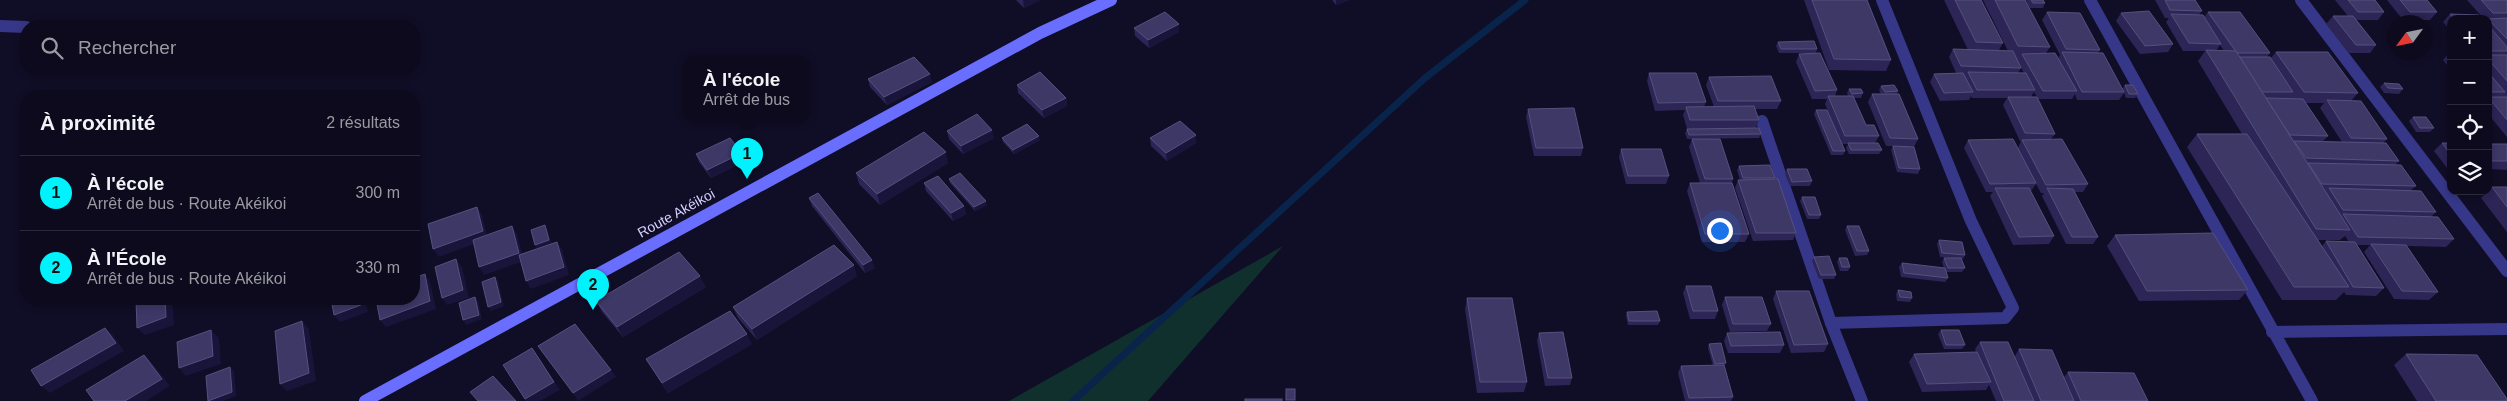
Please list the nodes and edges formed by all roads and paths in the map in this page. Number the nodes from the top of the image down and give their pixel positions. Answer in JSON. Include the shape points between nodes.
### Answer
{"nodes":[{"id":1,"x":1111,"y":0,"type":"edge"},
{"id":2,"x":1882,"y":0,"type":"edge"},
{"id":3,"x":2090,"y":0,"type":"edge"},
{"id":4,"x":2301,"y":0,"type":"edge"},
{"id":5,"x":0,"y":26,"type":"edge"},
{"id":6,"x":20,"y":27,"type":"edge"},
{"id":7,"x":1762,"y":121,"type":"dead end"},
{"id":8,"x":2507,"y":271,"type":"edge"},
{"id":9,"x":1831,"y":322,"type":"junction"},
{"id":10,"x":2507,"y":329,"type":"edge"},
{"id":11,"x":2272,"y":332,"type":"junction"},
{"id":12,"x":365,"y":401,"type":"edge"},
{"id":13,"x":1862,"y":401,"type":"edge"},
{"id":14,"x":2312,"y":401,"type":"edge"}],
"edges":[{"from":1,"to":12,"type":"street","name":"Route Akéikoi","via":[[1040,33]]},
{"from":2,"to":9,"type":"street","via":[[1971,221],[2013,308],[2005,318]]},
{"from":3,"to":11,"type":"street"},
{"from":4,"to":8,"type":"street"},
{"from":5,"to":6,"type":"street"},
{"from":7,"to":9,"type":"street"},
{"from":9,"to":13,"type":"street"},
{"from":10,"to":11,"type":"street"},
{"from":11,"to":14,"type":"street"}]}
